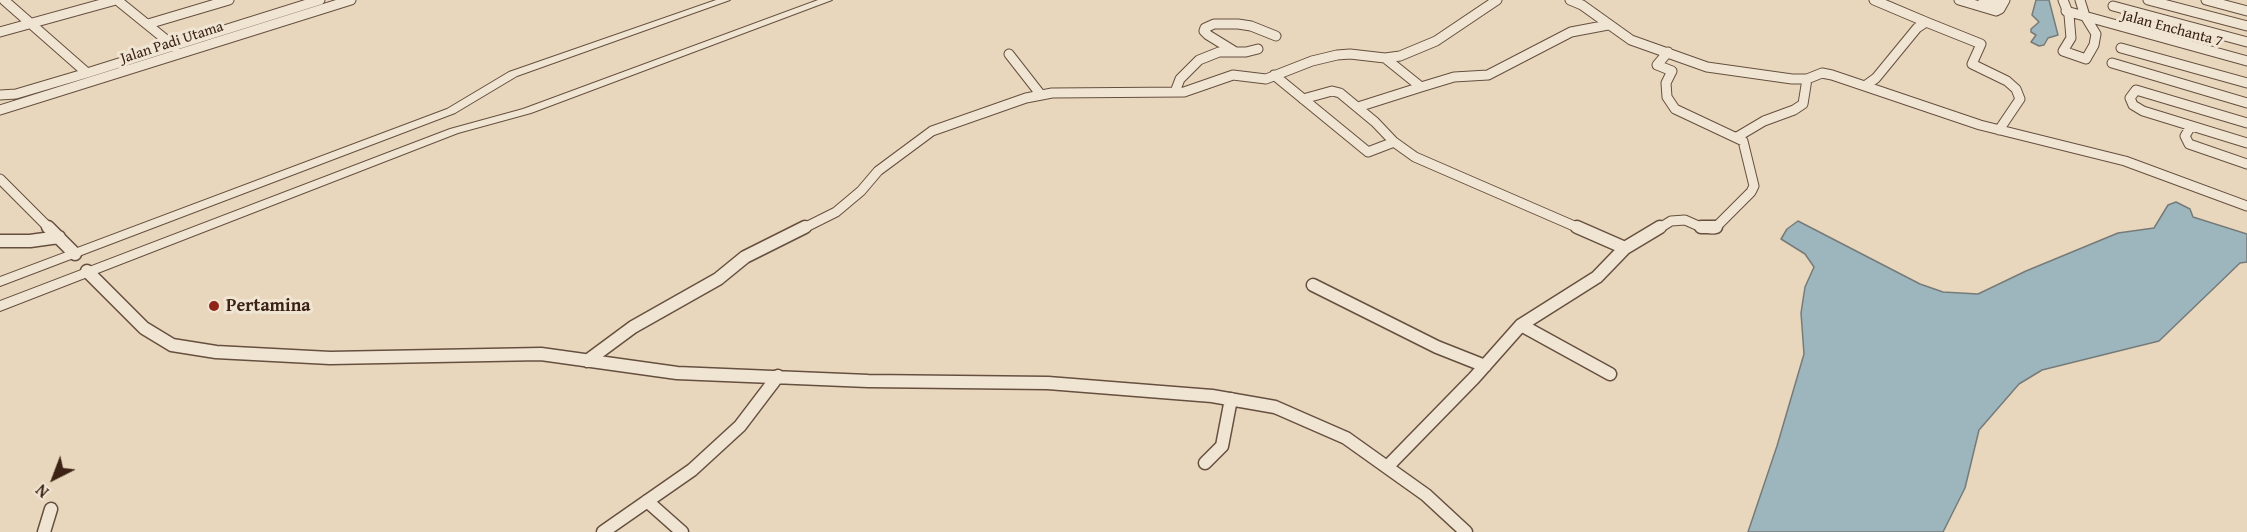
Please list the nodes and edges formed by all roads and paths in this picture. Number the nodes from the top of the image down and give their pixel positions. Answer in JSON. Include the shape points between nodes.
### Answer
{"nodes":[{"id":1,"x":4,"y":0,"type":"edge"},
{"id":2,"x":117,"y":0,"type":"edge"},
{"id":3,"x":229,"y":0,"type":"edge"},
{"id":4,"x":320,"y":0,"type":"edge"},
{"id":5,"x":351,"y":0,"type":"edge"},
{"id":6,"x":725,"y":0,"type":"edge"},
{"id":7,"x":827,"y":0,"type":"edge"},
{"id":8,"x":1497,"y":0,"type":"edge"},
{"id":9,"x":1570,"y":0,"type":"edge"},
{"id":10,"x":1874,"y":0,"type":"edge"},
{"id":11,"x":1959,"y":0,"type":"edge"},
{"id":12,"x":1983,"y":0,"type":"edge"},
{"id":13,"x":2063,"y":0,"type":"edge"},
{"id":14,"x":2080,"y":0,"type":"edge"},
{"id":15,"x":2148,"y":0,"type":"edge"},
{"id":16,"x":2206,"y":0,"type":"edge"},
{"id":17,"x":2004,"y":2,"type":"edge"},
{"id":18,"x":2113,"y":6,"type":"dead end"},
{"id":19,"x":2247,"y":11,"type":"edge"},
{"id":20,"x":2067,"y":13,"type":"junction"},
{"id":21,"x":2087,"y":19,"type":"junction"},
{"id":22,"x":1926,"y":22,"type":"junction"},
{"id":23,"x":30,"y":23,"type":"junction"},
{"id":24,"x":148,"y":24,"type":"junction"},
{"id":25,"x":1608,"y":25,"type":"junction"},
{"id":26,"x":2247,"y":26,"type":"edge"},
{"id":27,"x":0,"y":32,"type":"edge"},
{"id":28,"x":1276,"y":36,"type":"dead end"},
{"id":29,"x":2247,"y":42,"type":"edge"},
{"id":30,"x":175,"y":47,"type":"junction"},
{"id":31,"x":2121,"y":48,"type":"dead end"},
{"id":32,"x":1258,"y":49,"type":"dead end"},
{"id":33,"x":1234,"y":51,"type":"junction"},
{"id":34,"x":1668,"y":52,"type":"junction"},
{"id":35,"x":1009,"y":54,"type":"dead end"},
{"id":36,"x":1385,"y":58,"type":"junction"},
{"id":37,"x":2247,"y":62,"type":"edge"},
{"id":38,"x":2112,"y":63,"type":"dead end"},
{"id":39,"x":87,"y":73,"type":"junction"},
{"id":40,"x":1274,"y":75,"type":"junction"},
{"id":41,"x":1807,"y":79,"type":"junction"},
{"id":42,"x":2247,"y":83,"type":"edge"},
{"id":43,"x":1865,"y":86,"type":"junction"},
{"id":44,"x":1421,"y":87,"type":"junction"},
{"id":45,"x":1174,"y":92,"type":"junction"},
{"id":46,"x":1041,"y":95,"type":"junction"},
{"id":47,"x":1,"y":96,"type":"edge"},
{"id":48,"x":1303,"y":99,"type":"junction"},
{"id":49,"x":2247,"y":103,"type":"edge"},
{"id":50,"x":1358,"y":107,"type":"junction"},
{"id":51,"x":0,"y":110,"type":"edge"},
{"id":52,"x":2247,"y":123,"type":"edge"},
{"id":53,"x":2191,"y":126,"type":"junction"},
{"id":54,"x":1999,"y":130,"type":"junction"},
{"id":55,"x":1737,"y":137,"type":"junction"},
{"id":56,"x":1394,"y":142,"type":"junction"},
{"id":57,"x":2247,"y":143,"type":"edge"},
{"id":58,"x":2247,"y":164,"type":"edge"},
{"id":59,"x":0,"y":179,"type":"edge"},
{"id":60,"x":2247,"y":206,"type":"edge"},
{"id":61,"x":59,"y":237,"type":"junction"},
{"id":62,"x":0,"y":241,"type":"edge"},
{"id":63,"x":1625,"y":248,"type":"junction"},
{"id":64,"x":75,"y":254,"type":"junction"},
{"id":65,"x":87,"y":271,"type":"junction"},
{"id":66,"x":0,"y":282,"type":"edge"},
{"id":67,"x":1313,"y":285,"type":"dead end"},
{"id":68,"x":0,"y":306,"type":"edge"},
{"id":69,"x":1521,"y":325,"type":"junction"},
{"id":70,"x":587,"y":361,"type":"junction"},
{"id":71,"x":1485,"y":366,"type":"junction"},
{"id":72,"x":1610,"y":374,"type":"dead end"},
{"id":73,"x":778,"y":376,"type":"junction"},
{"id":74,"x":1231,"y":399,"type":"junction"},
{"id":75,"x":1205,"y":463,"type":"dead end"},
{"id":76,"x":1388,"y":466,"type":"junction"},
{"id":77,"x":647,"y":501,"type":"junction"},
{"id":78,"x":51,"y":509,"type":"dead end"},
{"id":79,"x":44,"y":532,"type":"edge"},
{"id":80,"x":603,"y":532,"type":"edge"},
{"id":81,"x":682,"y":532,"type":"edge"},
{"id":82,"x":1466,"y":532,"type":"edge"}],
"edges":[{"from":1,"to":23,"type":"street"},
{"from":2,"to":23,"type":"street"},
{"from":2,"to":24,"type":"street"},
{"from":3,"to":24,"type":"street"},
{"from":4,"to":30,"type":"street"},
{"from":5,"to":51,"type":"street","name":"Jalan Padi Utama"},
{"from":6,"to":64,"type":"street","via":[[513,74],[451,111]]},
{"from":7,"to":65,"type":"street","via":[[527,111],[454,131]]},
{"from":8,"to":36,"type":"street","via":[[1422,49]]},
{"from":9,"to":25,"type":"street"},
{"from":10,"to":22,"type":"street"},
{"from":11,"to":17,"type":"street","via":[[1992,10],[2000,9]]},
{"from":12,"to":17,"type":"street"},
{"from":13,"to":20,"type":"street"},
{"from":14,"to":21,"type":"street"},
{"from":15,"to":26,"type":"street"},
{"from":16,"to":19,"type":"street"},
{"from":18,"to":29,"type":"street"},
{"from":20,"to":21,"type":"street","name":"Jalan Enchanta 7"},
{"from":20,"to":21,"type":"street","via":[[2071,38],[2063,51],[2076,58],[2086,59],[2094,45],[2096,34]]},
{"from":21,"to":37,"type":"street","name":"Jalan Enchanta 7"},
{"from":22,"to":43,"type":"street"},
{"from":22,"to":54,"type":"street","via":[[1981,44],[1972,64],[2016,89],[2020,99]]},
{"from":23,"to":27,"type":"street"},
{"from":23,"to":39,"type":"street"},
{"from":24,"to":30,"type":"street"},
{"from":25,"to":34,"type":"street","via":[[1631,40]]},
{"from":25,"to":44,"type":"street","via":[[1570,32],[1488,75],[1454,77]]},
{"from":28,"to":33,"type":"street","via":[[1238,24],[1205,28],[1208,35]]},
{"from":30,"to":39,"type":"street"},
{"from":31,"to":42,"type":"street"},
{"from":32,"to":33,"type":"street"},
{"from":33,"to":45,"type":"street","via":[[1199,60],[1180,79]]},
{"from":34,"to":41,"type":"street","via":[[1707,67]]},
{"from":34,"to":55,"type":"street","via":[[1657,65],[1672,71],[1666,83],[1667,97],[1675,109]]},
{"from":35,"to":46,"type":"street"},
{"from":36,"to":40,"type":"street","via":[[1337,55]]},
{"from":36,"to":44,"type":"street"},
{"from":38,"to":49,"type":"street"},
{"from":39,"to":47,"type":"street"},
{"from":40,"to":45,"type":"street","via":[[1260,80],[1233,75],[1193,90]]},
{"from":40,"to":48,"type":"street"},
{"from":41,"to":43,"type":"street","via":[[1829,74]]},
{"from":41,"to":55,"type":"street","via":[[1803,104]]},
{"from":43,"to":54,"type":"street"},
{"from":44,"to":50,"type":"street"},
{"from":45,"to":46,"type":"street"},
{"from":46,"to":70,"type":"street","via":[[932,131],[878,171],[836,212],[745,257],[718,279],[633,327]]},
{"from":48,"to":50,"type":"street","via":[[1336,91]]},
{"from":48,"to":56,"type":"street","via":[[1368,152]]},
{"from":50,"to":56,"type":"street"},
{"from":52,"to":53,"type":"street","via":[[2136,90],[2130,98],[2143,111]]},
{"from":53,"to":57,"type":"street"},
{"from":53,"to":58,"type":"street","via":[[2185,136],[2194,147]]},
{"from":54,"to":60,"type":"street","via":[[2125,161]]},
{"from":55,"to":63,"type":"street","via":[[1743,143],[1754,186],[1714,229],[1676,220]]},
{"from":56,"to":63,"type":"street","via":[[1415,157]]},
{"from":59,"to":61,"type":"street"},
{"from":61,"to":62,"type":"street"},
{"from":61,"to":64,"type":"street"},
{"from":63,"to":69,"type":"street","via":[[1597,277]]},
{"from":64,"to":66,"type":"street"},
{"from":65,"to":68,"type":"street"},
{"from":65,"to":70,"type":"street","via":[[144,328],[172,345],[183,347],[299,357],[541,354]]},
{"from":67,"to":71,"type":"street","via":[[1437,347]]},
{"from":69,"to":71,"type":"street"},
{"from":69,"to":72,"type":"street"},
{"from":70,"to":73,"type":"street","via":[[677,373]]},
{"from":71,"to":76,"type":"street"},
{"from":73,"to":74,"type":"street","via":[[1048,383]]},
{"from":73,"to":77,"type":"street","via":[[740,426],[692,470]]},
{"from":74,"to":75,"type":"street","via":[[1222,446]]},
{"from":74,"to":76,"type":"street","via":[[1275,407],[1314,422]]},
{"from":76,"to":82,"type":"street"},
{"from":77,"to":80,"type":"street"},
{"from":77,"to":81,"type":"street"},
{"from":78,"to":79,"type":"street"}]}
